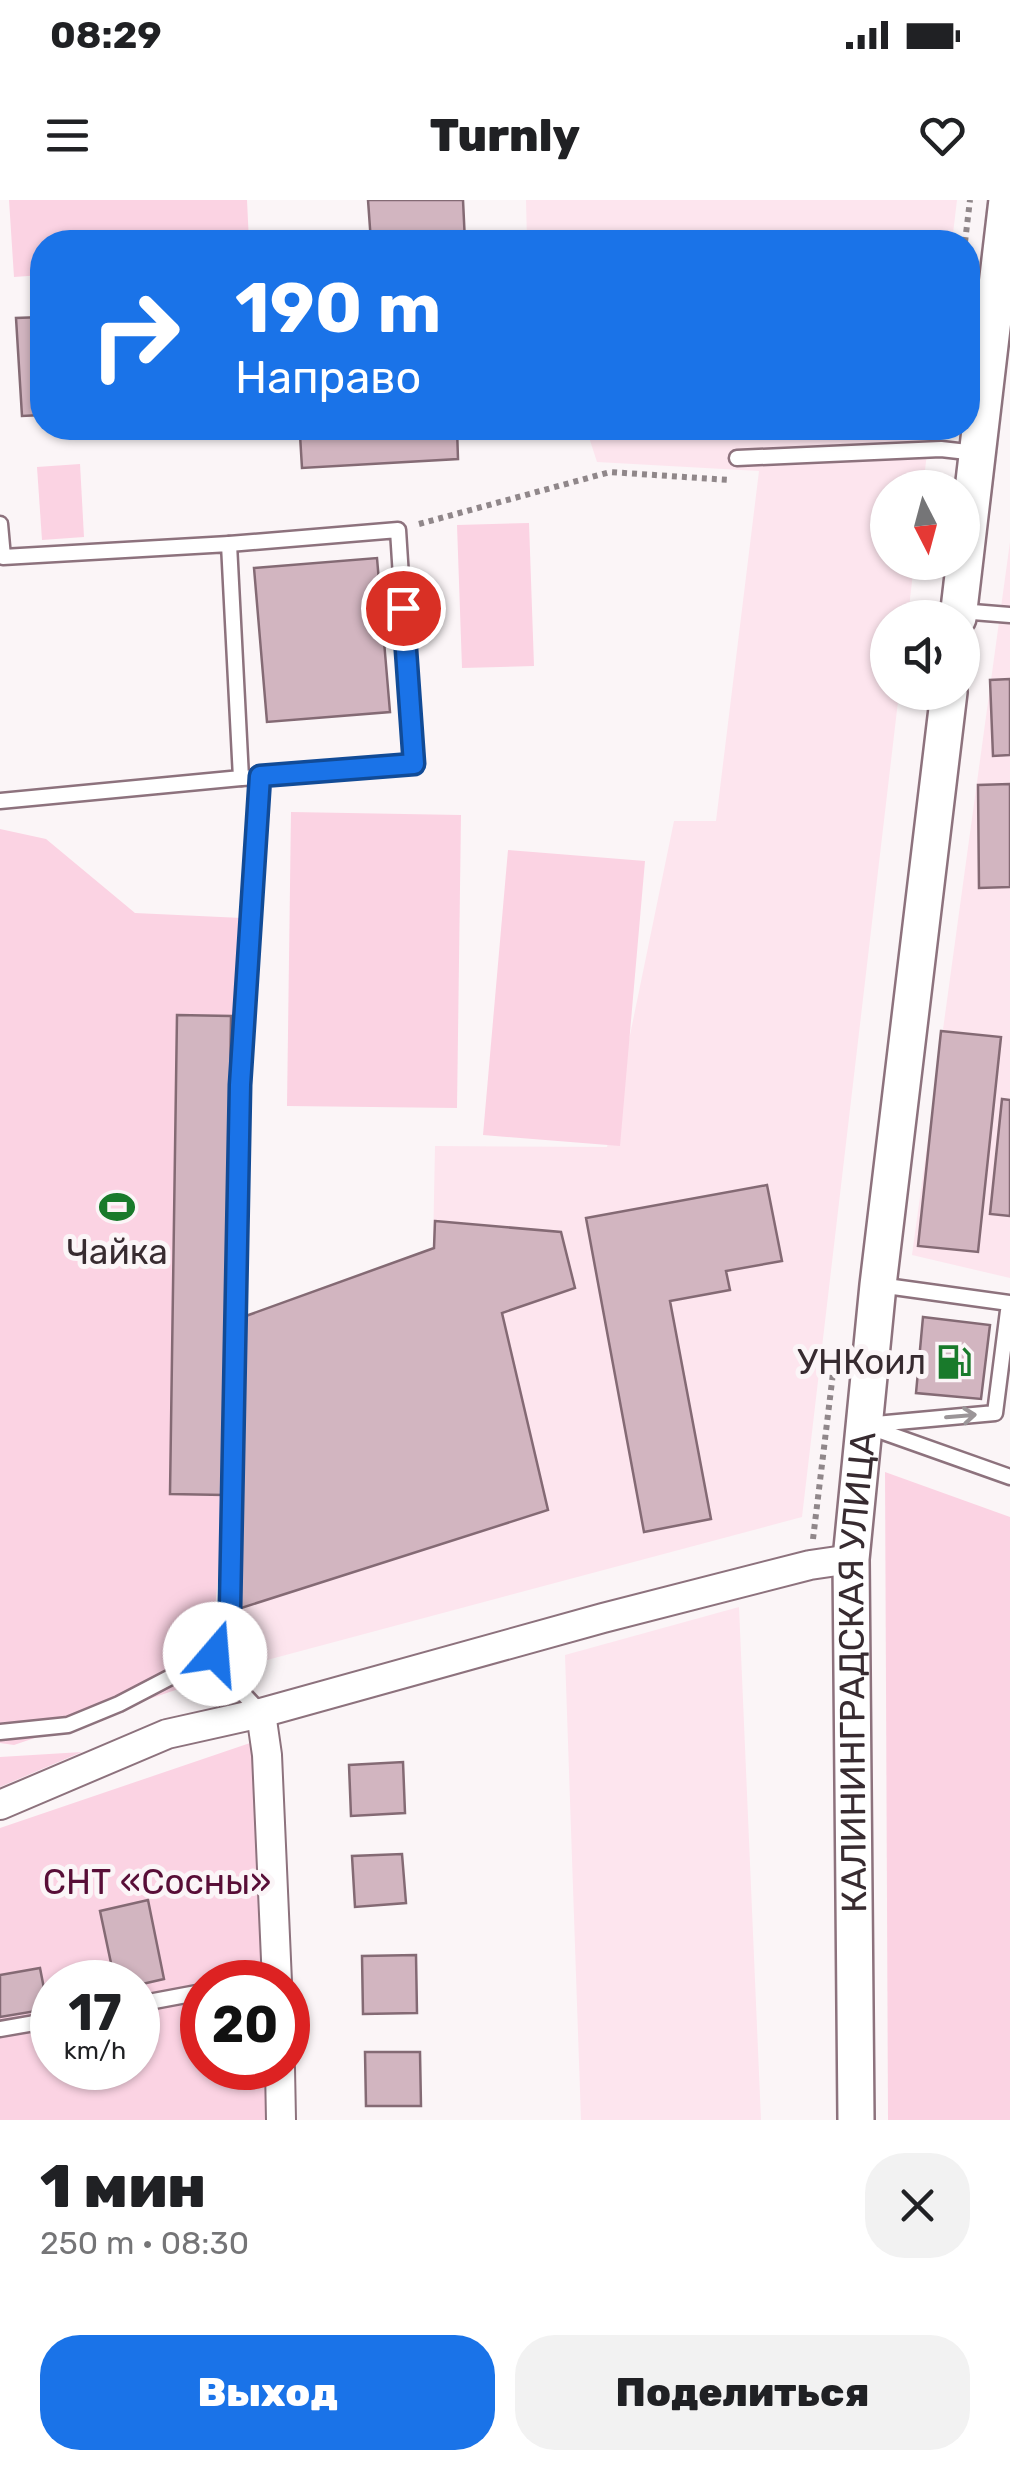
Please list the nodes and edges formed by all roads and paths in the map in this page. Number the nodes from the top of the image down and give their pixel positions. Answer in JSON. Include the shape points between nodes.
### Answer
{"nodes":[{"id":1,"x":970,"y":200,"type":"edge"},
{"id":2,"x":1007,"y":200,"type":"edge"},
{"id":3,"x":966,"y":230,"type":"edge"},
{"id":4,"x":980,"y":436,"type":"edge"},
{"id":5,"x":979,"y":440,"type":"edge"},
{"id":6,"x":978,"y":453,"type":"junction"},
{"id":7,"x":737,"y":458,"type":"joint"},
{"id":8,"x":0,"y":524,"type":"edge"},
{"id":9,"x":398,"y":530,"type":"junction"},
{"id":10,"x":229,"y":544,"type":"junction"},
{"id":11,"x":960,"y":600,"type":"edge"},
{"id":12,"x":980,"y":614,"type":"edge"},
{"id":13,"x":1010,"y":615,"type":"edge"},
{"id":14,"x":947,"y":710,"type":"edge"},
{"id":15,"x":260,"y":776,"type":"junction"},
{"id":16,"x":242,"y":778,"type":"junction"},
{"id":17,"x":0,"y":800,"type":"edge"},
{"id":18,"x":878,"y":1284,"type":"junction"},
{"id":19,"x":864,"y":1425,"type":"junction"},
{"id":20,"x":1010,"y":1477,"type":"edge"},
{"id":21,"x":852,"y":1560,"type":"junction"},
{"id":22,"x":215,"y":1654,"type":"junction"},
{"id":23,"x":262,"y":1714,"type":"junction"},
{"id":24,"x":0,"y":1732,"type":"edge"},
{"id":25,"x":0,"y":1805,"type":"edge"},
{"id":26,"x":269,"y":1960,"type":"edge"},
{"id":27,"x":30,"y":2024,"type":"edge"},
{"id":28,"x":0,"y":2030,"type":"edge"},
{"id":29,"x":280,"y":2090,"type":"edge"},
{"id":30,"x":281,"y":2120,"type":"edge"},
{"id":31,"x":856,"y":2120,"type":"edge"}],
"edges":[{"from":1,"to":3,"type":"path"},
{"from":2,"to":4,"type":"street"},
{"from":5,"to":6,"type":"street"},
{"from":6,"to":7,"type":"lane","via":[[942,448]]},
{"from":6,"to":11,"type":"street"},
{"from":7,"to":9,"type":"path","via":[[731,480],[610,472]]},
{"from":8,"to":10,"type":"lane","via":[[2,557]]},
{"from":9,"to":10,"type":"lane"},
{"from":9,"to":15,"type":"lane","via":[[414,764]]},
{"from":10,"to":16,"type":"lane"},
{"from":12,"to":13,"type":"lane"},
{"from":14,"to":18,"type":"street","name":"КАЛИНИНГРАДСКАЯ УЛИЦА"},
{"from":15,"to":16,"type":"lane"},
{"from":15,"to":22,"type":"lane","via":[[240,1085],[230,1607]]},
{"from":16,"to":17,"type":"lane"},
{"from":18,"to":19,"type":"street","name":"КАЛИНИНГРАДСКАЯ УЛИЦА"},
{"from":19,"to":18,"type":"lane","one_way":true,"via":[[995,1413],[1010,1304]]},
{"from":19,"to":20,"type":"lane"},
{"from":19,"to":21,"type":"street","name":"КАЛИНИНГРАДСКАЯ УЛИЦА"},
{"from":21,"to":23,"type":"street","via":[[603,1618]]},
{"from":21,"to":31,"type":"street","name":"КАЛИНИНГРАДСКАЯ УЛИЦА"},
{"from":22,"to":23,"type":"lane"},
{"from":22,"to":24,"type":"lane","via":[[68,1725]]},
{"from":23,"to":25,"type":"street","via":[[166,1734]]},
{"from":23,"to":26,"type":"street"},
{"from":27,"to":28,"type":"lane"},
{"from":29,"to":30,"type":"street"}]}
